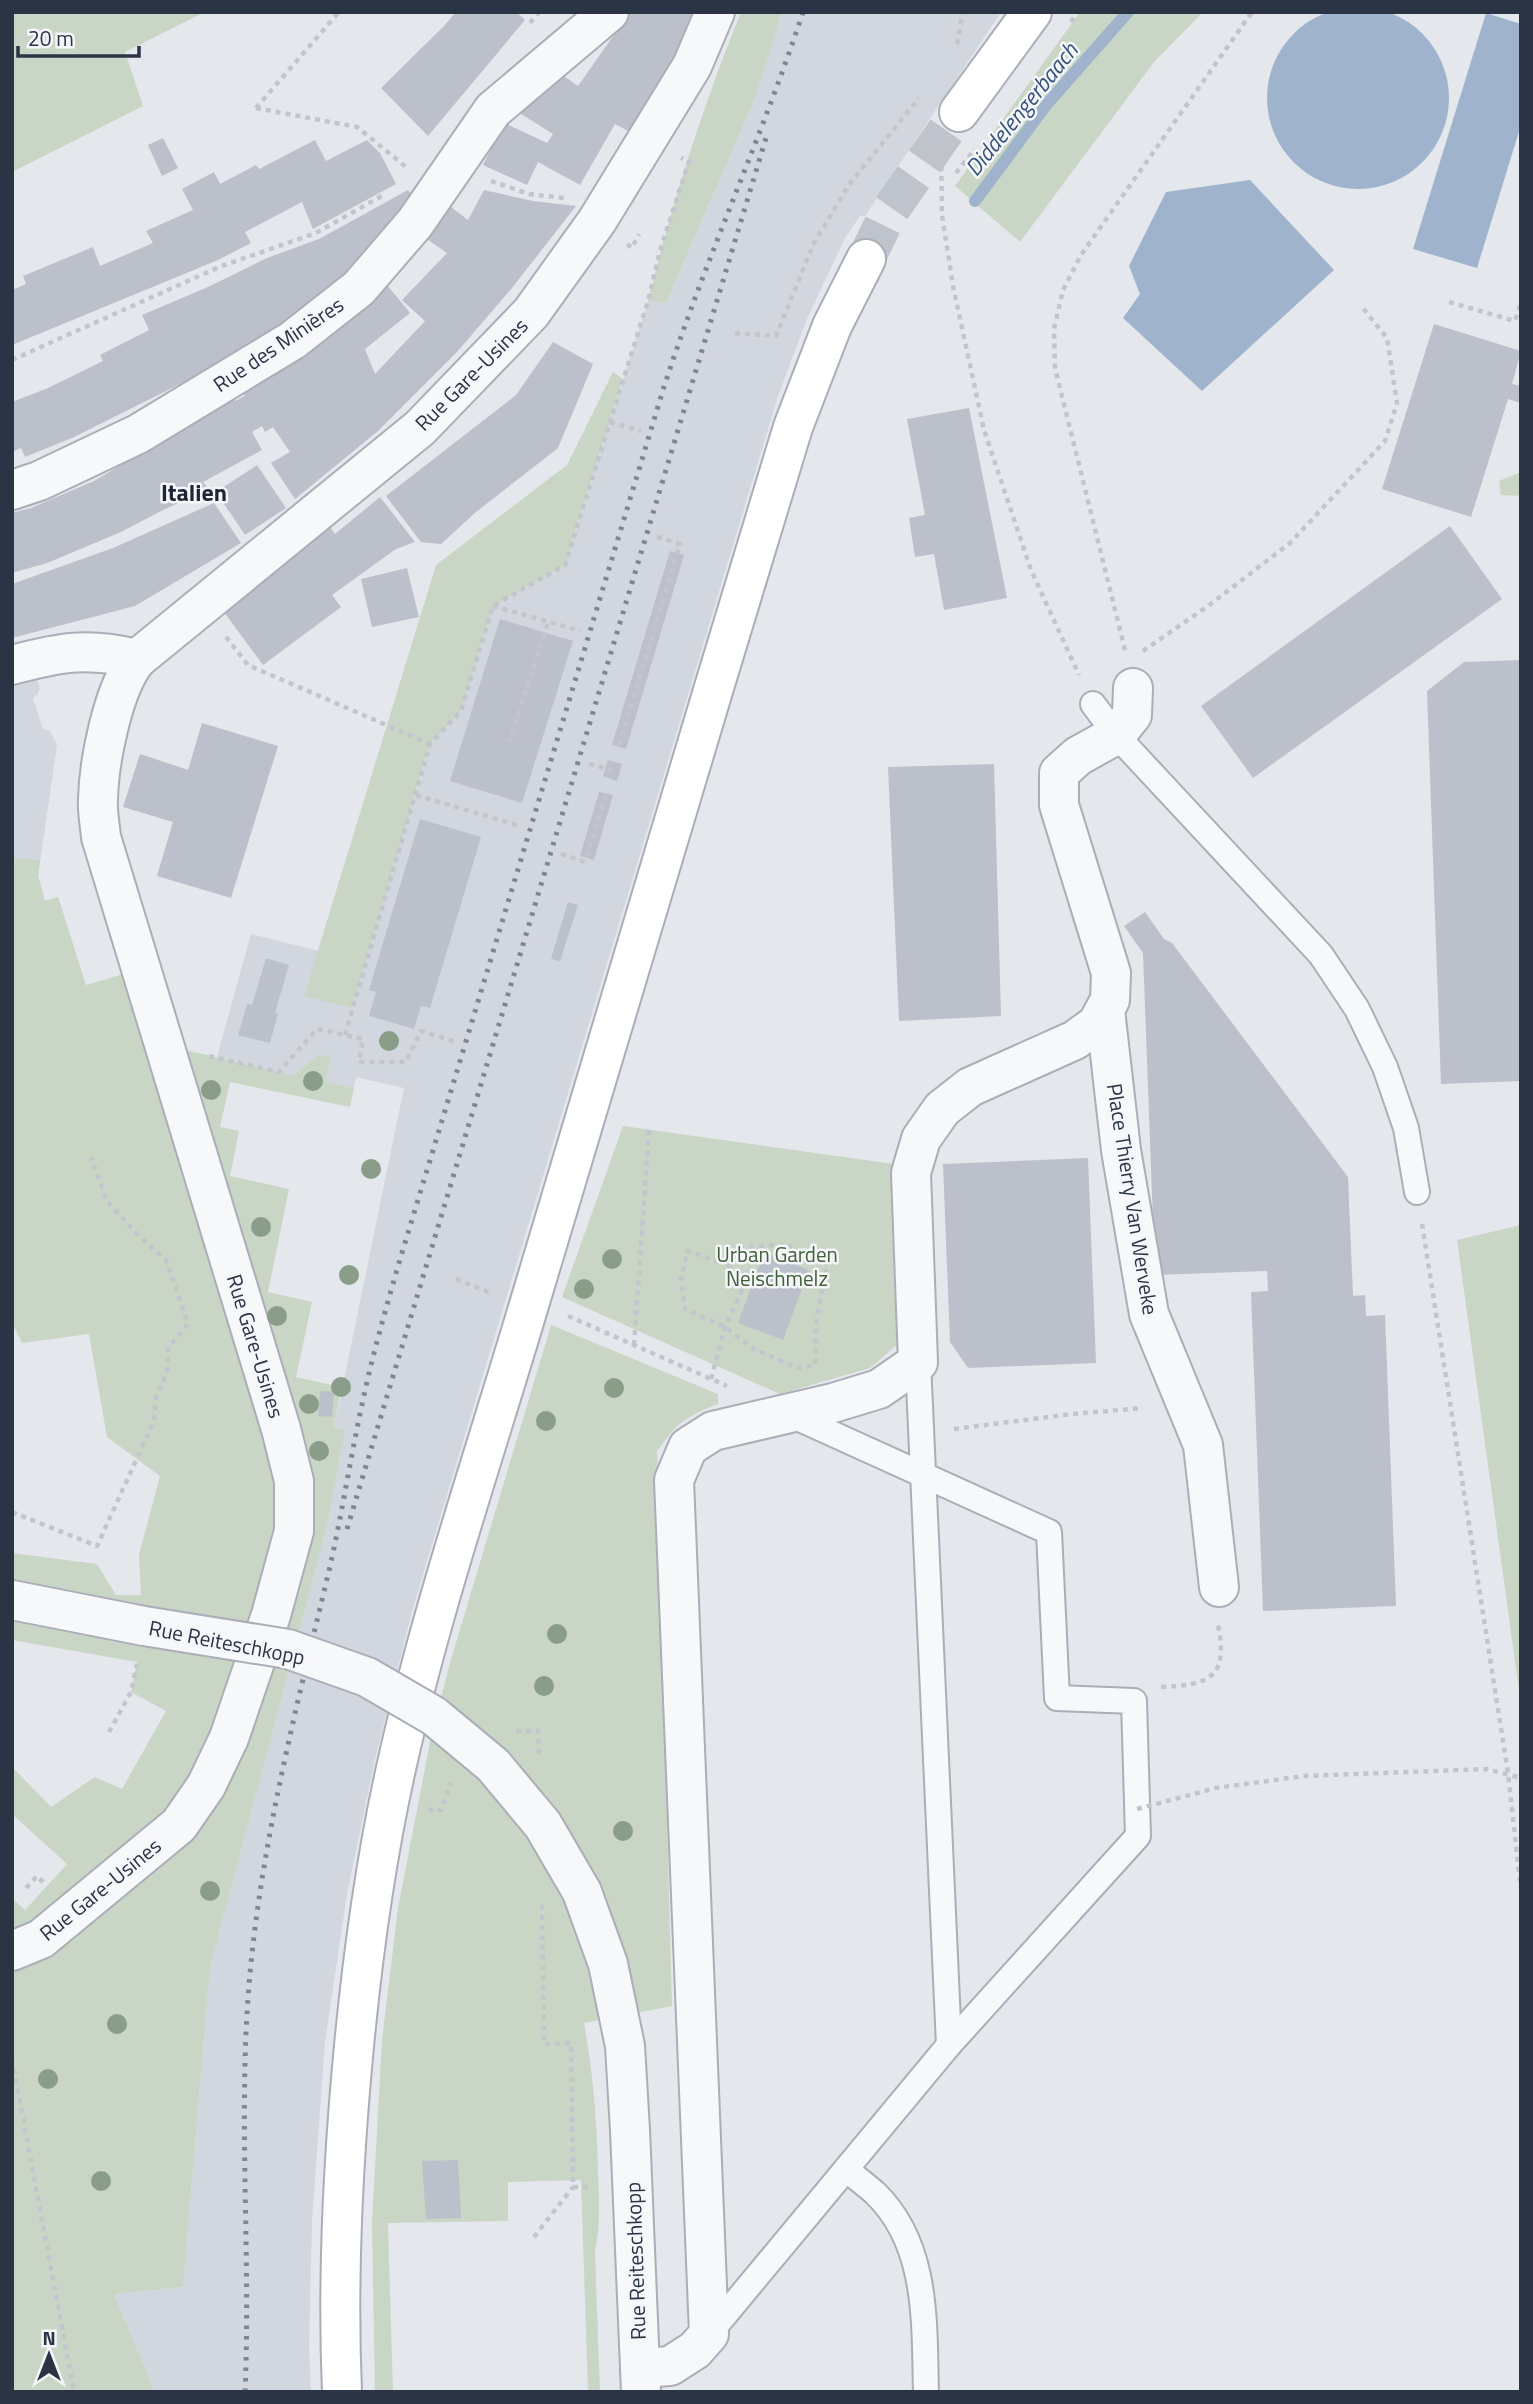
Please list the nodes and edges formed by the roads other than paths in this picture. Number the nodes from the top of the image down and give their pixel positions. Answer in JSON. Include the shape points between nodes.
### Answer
{"nodes":[{"id":1,"x":609,"y":12,"type":"edge"},
{"id":2,"x":715,"y":12,"type":"edge"},
{"id":3,"x":1032,"y":12,"type":"edge"},
{"id":4,"x":950,"y":128,"type":"tunnel mouth"},
{"id":5,"x":866,"y":259,"type":"tunnel mouth"},
{"id":6,"x":12,"y":490,"type":"edge"},
{"id":7,"x":137,"y":659,"type":"junction"},
{"id":8,"x":12,"y":665,"type":"edge"},
{"id":9,"x":1130,"y":674,"type":"road end"},
{"id":10,"x":1093,"y":704,"type":"road end"},
{"id":11,"x":1116,"y":736,"type":"junction"},
{"id":12,"x":1105,"y":1010,"type":"junction"},
{"id":13,"x":1417,"y":1192,"type":"road end"},
{"id":14,"x":918,"y":1362,"type":"junction"},
{"id":15,"x":786,"y":1412,"type":"junction"},
{"id":16,"x":924,"y":1474,"type":"junction"},
{"id":17,"x":1219,"y":1587,"type":"dead end"},
{"id":18,"x":12,"y":1600,"type":"edge"},
{"id":19,"x":12,"y":1951,"type":"edge"},
{"id":20,"x":949,"y":2045,"type":"junction"},
{"id":21,"x":846,"y":2169,"type":"junction"},
{"id":22,"x":709,"y":2334,"type":"junction"},
{"id":23,"x":640,"y":2380,"type":"edge"},
{"id":24,"x":930,"y":2390,"type":"edge"},
{"id":25,"x":342,"y":2392,"type":"edge"}],
"edges":[{"from":1,"to":6,"type":"street","name":"Rue des Minières","via":[[493,110],[415,223],[359,288],[293,340],[138,434]]},
{"from":2,"to":7,"type":"street","name":"Rue Gare-Usines","via":[[692,66],[597,220],[531,313],[420,428]]},
{"from":3,"to":4,"type":"main road"},
{"from":5,"to":25,"type":"main road","via":[[832,326],[793,427],[429,1636],[396,1766],[364,1941],[350,2085],[339,2279]]},
{"from":7,"to":8,"type":"street","via":[[66,652]]},
{"from":7,"to":19,"type":"street","name":"Rue Gare-Usines","via":[[127,671],[114,705],[97,801],[101,837],[281,1429],[294,1481],[294,1531],[229,1738],[206,1786],[179,1825],[41,1939]]},
{"from":9,"to":11,"type":"street","via":[[1132,715]]},
{"from":10,"to":11,"type":"lane"},
{"from":11,"to":12,"type":"street","name":"Place Thierry Van Werveke","via":[[1078,756],[1059,773],[1059,805],[1111,973]]},
{"from":11,"to":13,"type":"lane","via":[[1321,955],[1357,1009],[1394,1091]]},
{"from":12,"to":14,"type":"street","via":[[1097,1024],[1075,1040],[970,1087],[942,1109],[921,1139],[911,1173]]},
{"from":12,"to":17,"type":"street","name":"Place Thierry Van Werveke","via":[[1121,1150],[1149,1314],[1203,1445]]},
{"from":14,"to":15,"type":"street","via":[[879,1389]]},
{"from":14,"to":16,"type":"lane"},
{"from":15,"to":16,"type":"lane"},
{"from":15,"to":22,"type":"street","via":[[712,1431],[688,1447],[674,1480]]},
{"from":16,"to":20,"type":"lane"},
{"from":16,"to":20,"type":"lane","via":[[1048,1532],[1057,1698],[1134,1701],[1138,1836]]},
{"from":18,"to":23,"type":"street","name":"Rue Reiteschkopp","bridge":true,"via":[[288,1649],[367,1677],[434,1716],[493,1765],[542,1825],[582,1892],[608,1964],[625,2046]]},
{"from":20,"to":21,"type":"lane"},
{"from":21,"to":22,"type":"lane"},
{"from":21,"to":24,"type":"lane","via":[[876,2194],[901,2227],[916,2263]]},
{"from":22,"to":23,"type":"street","via":[[695,2350]]}]}
